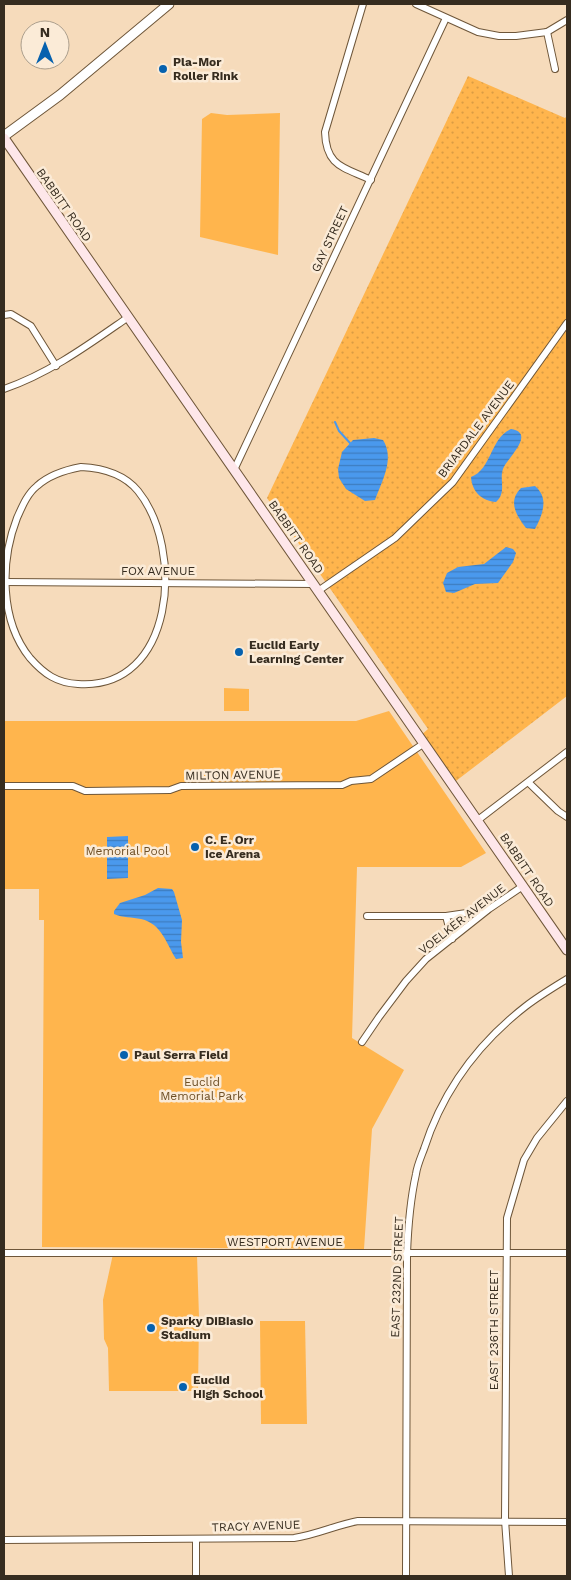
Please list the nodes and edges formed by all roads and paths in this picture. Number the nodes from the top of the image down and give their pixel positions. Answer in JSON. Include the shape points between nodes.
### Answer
{"nodes":[{"id":1,"x":169,"y":4,"type":"edge"},
{"id":2,"x":362,"y":4,"type":"edge"},
{"id":3,"x":416,"y":4,"type":"edge"},
{"id":4,"x":446,"y":18,"type":"junction"},
{"id":5,"x":567,"y":20,"type":"edge"},
{"id":6,"x":547,"y":32,"type":"junction"},
{"id":7,"x":555,"y":69,"type":"dead end"},
{"id":8,"x":4,"y":137,"type":"edge"},
{"id":9,"x":371,"y":180,"type":"junction"},
{"id":10,"x":4,"y":315,"type":"edge"},
{"id":11,"x":127,"y":318,"type":"junction"},
{"id":12,"x":567,"y":323,"type":"edge"},
{"id":13,"x":56,"y":366,"type":"junction"},
{"id":14,"x":4,"y":388,"type":"edge"},
{"id":15,"x":234,"y":470,"type":"junction"},
{"id":16,"x":5,"y":582,"type":"edge"},
{"id":17,"x":164,"y":582,"type":"junction"},
{"id":18,"x":316,"y":587,"type":"junction"},
{"id":19,"x":423,"y":744,"type":"junction"},
{"id":20,"x":567,"y":752,"type":"edge"},
{"id":21,"x":529,"y":783,"type":"junction"},
{"id":22,"x":4,"y":786,"type":"edge"},
{"id":23,"x":567,"y":817,"type":"edge"},
{"id":24,"x":478,"y":820,"type":"junction"},
{"id":25,"x":523,"y":886,"type":"junction"},
{"id":26,"x":489,"y":909,"type":"junction"},
{"id":27,"x":367,"y":916,"type":"dead end"},
{"id":28,"x":446,"y":916,"type":"junction"},
{"id":29,"x":452,"y":939,"type":"junction"},
{"id":30,"x":567,"y":950,"type":"edge"},
{"id":31,"x":567,"y":979,"type":"edge"},
{"id":32,"x":362,"y":1042,"type":"dead end"},
{"id":33,"x":567,"y":1101,"type":"edge"},
{"id":34,"x":4,"y":1253,"type":"edge"},
{"id":35,"x":506,"y":1253,"type":"junction"},
{"id":36,"x":567,"y":1253,"type":"edge"},
{"id":37,"x":406,"y":1254,"type":"junction"},
{"id":38,"x":505,"y":1520,"type":"junction"},
{"id":39,"x":405,"y":1521,"type":"junction"},
{"id":40,"x":567,"y":1522,"type":"edge"},
{"id":41,"x":196,"y":1539,"type":"junction"},
{"id":42,"x":4,"y":1540,"type":"edge"},
{"id":43,"x":196,"y":1576,"type":"edge"},
{"id":44,"x":406,"y":1576,"type":"edge"},
{"id":45,"x":510,"y":1576,"type":"edge"}],
"edges":[{"from":1,"to":8,"type":"street"},
{"from":2,"to":9,"type":"street","via":[[325,132],[330,159]]},
{"from":3,"to":4,"type":"street"},
{"from":4,"to":6,"type":"street","via":[[478,32],[499,36]]},
{"from":4,"to":9,"type":"street","name":"GAY STREET"},
{"from":5,"to":6,"type":"street"},
{"from":6,"to":7,"type":"street"},
{"from":8,"to":11,"type":"main road","name":"BABBITT ROAD"},
{"from":9,"to":15,"type":"street","name":"GAY STREET"},
{"from":10,"to":13,"type":"street","via":[[11,314],[31,326]]},
{"from":11,"to":13,"type":"street"},
{"from":11,"to":15,"type":"main road","name":"BABBITT ROAD"},
{"from":12,"to":18,"type":"street","name":"BRIARDALE AVENUE","via":[[453,482],[395,538]]},
{"from":13,"to":14,"type":"street"},
{"from":15,"to":18,"type":"main road","name":"BABBITT ROAD"},
{"from":16,"to":17,"type":"street","name":"FOX AVENUE"},
{"from":16,"to":17,"type":"street","via":[[13,631],[24,651],[41,671],[58,682],[79,685],[106,683],[127,672],[144,656],[164,607]]},
{"from":16,"to":17,"type":"street","via":[[11,533],[23,504],[36,486],[64,470],[81,467],[116,474],[137,490],[151,510],[161,537]]},
{"from":17,"to":18,"type":"street","name":"FOX AVENUE"},
{"from":18,"to":19,"type":"main road","name":"BABBITT ROAD"},
{"from":19,"to":22,"type":"street","name":"MILTON AVENUE","via":[[371,779],[342,785],[185,786],[170,790],[86,791],[73,786]]},
{"from":19,"to":24,"type":"main road","name":"BABBITT ROAD"},
{"from":20,"to":21,"type":"street"},
{"from":21,"to":23,"type":"street"},
{"from":21,"to":24,"type":"street"},
{"from":24,"to":25,"type":"main road","name":"BABBITT ROAD"},
{"from":25,"to":26,"type":"street","name":"VOELKER AVENUE"},
{"from":25,"to":30,"type":"main road","name":"BABBITT ROAD"},
{"from":26,"to":28,"type":"street"},
{"from":26,"to":29,"type":"street","name":"VOELKER AVENUE"},
{"from":27,"to":28,"type":"street"},
{"from":28,"to":29,"type":"street"},
{"from":29,"to":32,"type":"street","name":"VOELKER AVENUE","via":[[434,952],[406,981]]},
{"from":31,"to":37,"type":"street","name":"EAST 232ND STREET","via":[[527,1004],[507,1022],[474,1056],[443,1100],[416,1173]]},
{"from":33,"to":35,"type":"street","name":"EAST 236TH STREET","via":[[524,1160],[507,1218]]},
{"from":34,"to":37,"type":"street","name":"WESTPORT AVENUE"},
{"from":35,"to":36,"type":"street","name":"WESTPORT AVENUE"},
{"from":35,"to":37,"type":"street","name":"WESTPORT AVENUE"},
{"from":35,"to":38,"type":"street","name":"EAST 236TH STREET"},
{"from":37,"to":39,"type":"street","name":"EAST 232ND STREET"},
{"from":38,"to":39,"type":"street","name":"TRACY AVENUE"},
{"from":38,"to":40,"type":"street","name":"TRACY AVENUE"},
{"from":38,"to":45,"type":"street","name":"EAST 236TH STREET"},
{"from":39,"to":41,"type":"street","name":"TRACY AVENUE","via":[[358,1521],[294,1538]]},
{"from":39,"to":44,"type":"street","name":"EAST 232ND STREET"},
{"from":41,"to":42,"type":"street","name":"TRACY AVENUE"},
{"from":41,"to":43,"type":"street"}]}
